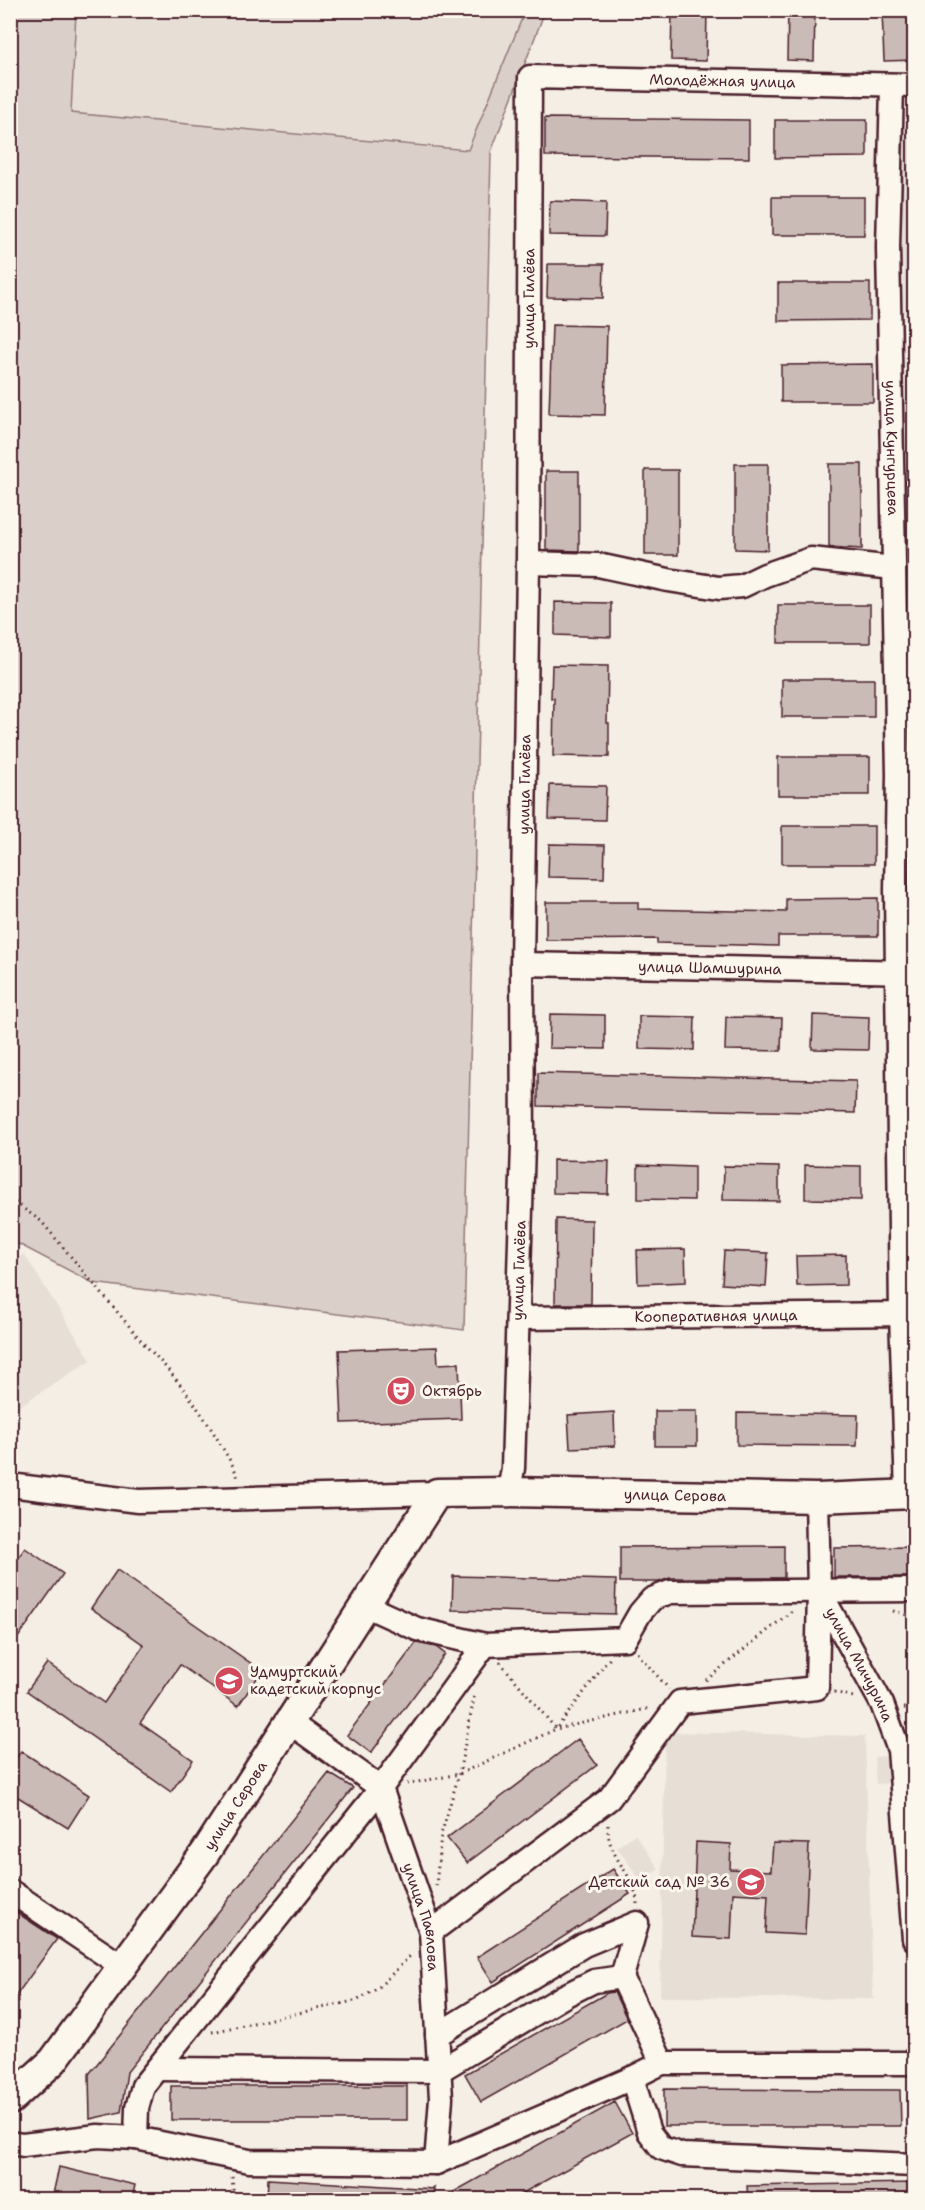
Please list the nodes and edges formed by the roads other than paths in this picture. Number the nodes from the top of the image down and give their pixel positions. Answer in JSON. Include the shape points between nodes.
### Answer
{"nodes":[{"id":1,"x":530,"y":77,"type":"joint"},
{"id":2,"x":892,"y":86,"type":"junction"},
{"id":3,"x":915,"y":86,"type":"edge"},
{"id":4,"x":528,"y":563,"type":"junction"},
{"id":5,"x":894,"y":568,"type":"junction"},
{"id":6,"x":522,"y":964,"type":"junction"},
{"id":7,"x":906,"y":971,"type":"edge"},
{"id":8,"x":908,"y":1314,"type":"edge"},
{"id":9,"x":518,"y":1318,"type":"junction"},
{"id":10,"x":10,"y":1485,"type":"edge"},
{"id":11,"x":509,"y":1492,"type":"junction"},
{"id":12,"x":437,"y":1493,"type":"junction"},
{"id":13,"x":911,"y":1494,"type":"edge"},
{"id":14,"x":817,"y":1498,"type":"junction"},
{"id":15,"x":819,"y":1590,"type":"junction"},
{"id":16,"x":915,"y":1590,"type":"edge"},
{"id":17,"x":364,"y":1605,"type":"junction"},
{"id":18,"x":485,"y":1645,"type":"junction"},
{"id":19,"x":289,"y":1722,"type":"junction"},
{"id":20,"x":381,"y":1788,"type":"junction"},
{"id":21,"x":10,"y":1891,"type":"edge"},
{"id":22,"x":914,"y":1925,"type":"edge"},
{"id":23,"x":431,"y":1932,"type":"junction"},
{"id":24,"x":122,"y":1966,"type":"junction"},
{"id":25,"x":622,"y":1977,"type":"junction"},
{"id":26,"x":437,"y":2035,"type":"junction"},
{"id":27,"x":662,"y":2063,"type":"junction"},
{"id":28,"x":915,"y":2063,"type":"edge"},
{"id":29,"x":157,"y":2069,"type":"junction"},
{"id":30,"x":439,"y":2071,"type":"junction"},
{"id":31,"x":632,"y":2078,"type":"junction"},
{"id":32,"x":10,"y":2100,"type":"edge"},
{"id":33,"x":136,"y":2138,"type":"junction"},
{"id":34,"x":10,"y":2143,"type":"edge"},
{"id":35,"x":436,"y":2163,"type":"junction"},
{"id":36,"x":915,"y":2165,"type":"edge"}],
"edges":[{"from":1,"to":2,"type":"street","name":"Молодёжная улица"},
{"from":1,"to":4,"type":"street","name":"улица Гилёва"},
{"from":2,"to":3,"type":"street","name":"Молодёжная улица"},
{"from":2,"to":5,"type":"street","name":"улица Кунгурцева","via":[[888,247]]},
{"from":4,"to":5,"type":"street","via":[[598,566],[719,588],[742,586],[811,559]]},
{"from":4,"to":6,"type":"street","name":"улица Гилёва"},
{"from":5,"to":7,"type":"street","name":"улица Кунгурцева","via":[[896,890]]},
{"from":6,"to":7,"type":"street","name":"улица Шамшурина"},
{"from":6,"to":9,"type":"street","name":"улица Гилёва","via":[[523,1144]]},
{"from":7,"to":8,"type":"street","name":"улица Кунгурцева"},
{"from":8,"to":9,"type":"street","name":"Кооперативная улица"},
{"from":8,"to":13,"type":"street","name":"улица Кунгурцева"},
{"from":9,"to":11,"type":"street","name":"улица Гилёва"},
{"from":10,"to":12,"type":"street","name":"улица Серова","via":[[138,1501]]},
{"from":11,"to":12,"type":"main road","name":"улица Серова"},
{"from":11,"to":14,"type":"main road","name":"улица Серова"},
{"from":12,"to":17,"type":"main road","name":"улица Серова"},
{"from":13,"to":14,"type":"main road","name":"улица Серова"},
{"from":14,"to":15,"type":"street","name":"улица Мичурина"},
{"from":15,"to":16,"type":"street"},
{"from":15,"to":18,"type":"street","via":[[670,1592],[652,1599],[625,1640]]},
{"from":15,"to":22,"type":"street","name":"улица Мичурина","via":[[882,1704],[899,1750]]},
{"from":15,"to":23,"type":"street","via":[[817,1688],[680,1702],[609,1799]]},
{"from":17,"to":18,"type":"street","via":[[417,1629]]},
{"from":17,"to":19,"type":"main road","name":"улица Серова"},
{"from":18,"to":20,"type":"street"},
{"from":19,"to":20,"type":"street"},
{"from":19,"to":24,"type":"main road","name":"улица Серова","via":[[205,1853]]},
{"from":20,"to":23,"type":"street","name":"улица Павлова"},
{"from":20,"to":29,"type":"street"},
{"from":21,"to":24,"type":"street"},
{"from":23,"to":26,"type":"street","name":"улица Павлова"},
{"from":24,"to":32,"type":"main road","name":"улица Серова","via":[[53,2061]]},
{"from":25,"to":26,"type":"street","via":[[637,1923],[584,1945]]},
{"from":25,"to":27,"type":"street"},
{"from":25,"to":30,"type":"street","via":[[594,1982],[566,1995]]},
{"from":26,"to":30,"type":"street","name":"улица Павлова"},
{"from":27,"to":28,"type":"street"},
{"from":27,"to":31,"type":"street"},
{"from":29,"to":30,"type":"street"},
{"from":29,"to":33,"type":"street","via":[[144,2086],[137,2108]]},
{"from":30,"to":35,"type":"street","name":"улица Павлова"},
{"from":31,"to":35,"type":"street"},
{"from":31,"to":36,"type":"street","via":[[649,2132],[661,2148],[682,2155]]},
{"from":33,"to":34,"type":"street","via":[[98,2136],[23,2145]]},
{"from":33,"to":35,"type":"street","via":[[249,2160]]}]}
